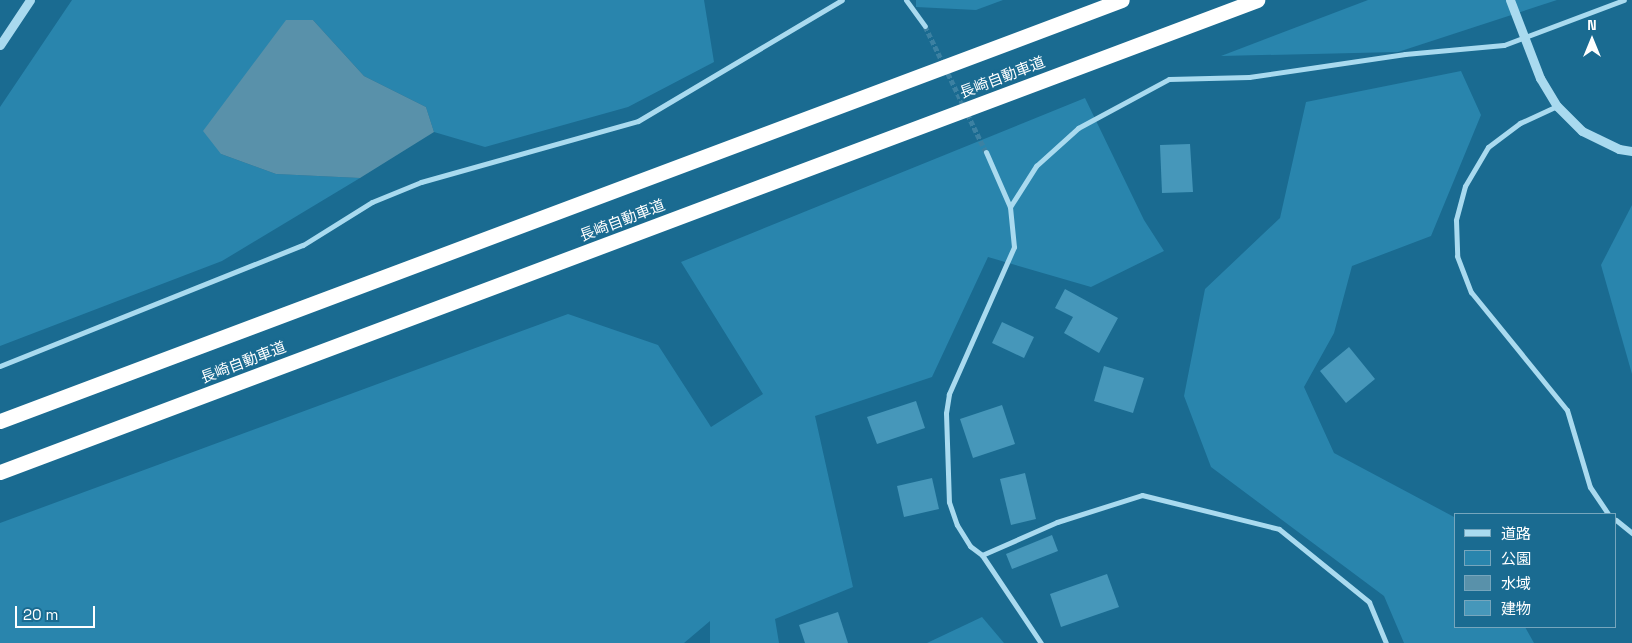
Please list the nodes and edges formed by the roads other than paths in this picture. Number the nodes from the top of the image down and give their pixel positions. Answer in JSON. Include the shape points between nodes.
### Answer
{"nodes":[{"id":1,"x":30,"y":0,"type":"edge"},
{"id":2,"x":842,"y":0,"type":"edge"},
{"id":3,"x":906,"y":0,"type":"edge"},
{"id":4,"x":1122,"y":0,"type":"edge"},
{"id":5,"x":1257,"y":0,"type":"edge"},
{"id":6,"x":1510,"y":0,"type":"edge"},
{"id":7,"x":1624,"y":0,"type":"edge"},
{"id":8,"x":925,"y":26,"type":"tunnel mouth"},
{"id":9,"x":1525,"y":38,"type":"junction"},
{"id":10,"x":0,"y":45,"type":"edge"},
{"id":11,"x":1557,"y":106,"type":"junction"},
{"id":12,"x":1632,"y":151,"type":"edge"},
{"id":13,"x":986,"y":152,"type":"tunnel mouth"},
{"id":14,"x":1010,"y":208,"type":"junction"},
{"id":15,"x":0,"y":366,"type":"edge"},
{"id":16,"x":0,"y":421,"type":"edge"},
{"id":17,"x":0,"y":472,"type":"edge"},
{"id":18,"x":1607,"y":513,"type":"edge"},
{"id":19,"x":1617,"y":521,"type":"edge"},
{"id":20,"x":1632,"y":533,"type":"edge"},
{"id":21,"x":982,"y":555,"type":"junction"},
{"id":22,"x":1041,"y":643,"type":"edge"},
{"id":23,"x":1386,"y":643,"type":"edge"}],
"edges":[{"from":1,"to":10,"type":"street"},
{"from":2,"to":15,"type":"street","via":[[638,121],[421,182],[372,202],[302,245]]},
{"from":3,"to":8,"type":"street"},
{"from":4,"to":16,"type":"highway","name":"長崎自動車道"},
{"from":5,"to":17,"type":"highway","name":"長崎自動車道"},
{"from":6,"to":9,"type":"street"},
{"from":7,"to":9,"type":"street"},
{"from":9,"to":11,"type":"street","via":[[1540,78]]},
{"from":9,"to":14,"type":"street","via":[[1504,45],[1405,54],[1249,78],[1169,79],[1078,128],[1036,166]]},
{"from":11,"to":12,"type":"street","via":[[1582,131],[1619,149]]},
{"from":11,"to":18,"type":"street","via":[[1520,123],[1488,147],[1465,186],[1456,220],[1457,256],[1471,292],[1567,410],[1590,487]]},
{"from":13,"to":14,"type":"street"},
{"from":14,"to":21,"type":"street","via":[[1014,247],[1010,261],[949,394],[946,413],[949,502],[965,539]]},
{"from":19,"to":20,"type":"street"},
{"from":21,"to":22,"type":"street"},
{"from":21,"to":23,"type":"street","via":[[1057,522],[1142,495],[1278,529],[1369,602]]}]}
